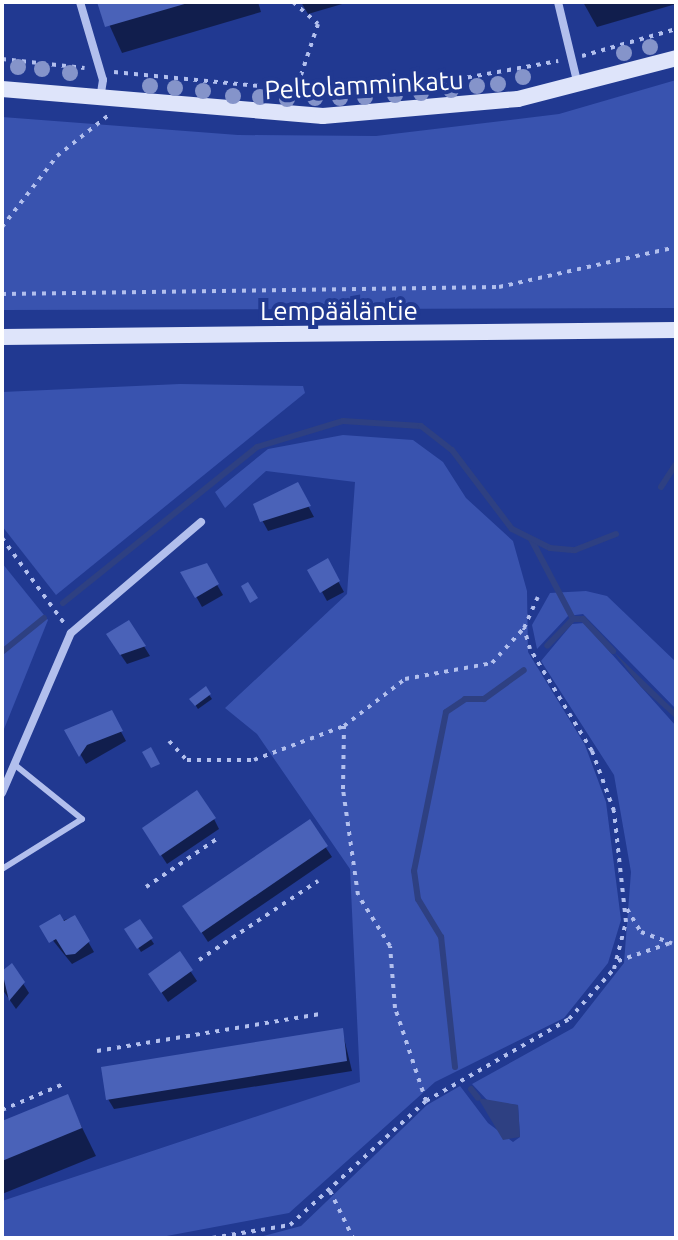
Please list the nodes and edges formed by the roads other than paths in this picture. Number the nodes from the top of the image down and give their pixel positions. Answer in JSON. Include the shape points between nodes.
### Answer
{"nodes":[{"id":1,"x":80,"y":2,"type":"edge"},
{"id":2,"x":558,"y":2,"type":"edge"},
{"id":3,"x":676,"y":58,"type":"edge"},
{"id":4,"x":578,"y":85,"type":"junction"},
{"id":5,"x":2,"y":89,"type":"edge"},
{"id":6,"x":99,"y":99,"type":"junction"},
{"id":7,"x":676,"y":330,"type":"edge"},
{"id":8,"x":2,"y":337,"type":"edge"},
{"id":9,"x":201,"y":522,"type":"dead end"},
{"id":10,"x":15,"y":765,"type":"junction"},
{"id":11,"x":2,"y":793,"type":"edge"},
{"id":12,"x":2,"y":869,"type":"edge"}],
"edges":[{"from":1,"to":6,"type":"street","via":[[100,70]]},
{"from":2,"to":4,"type":"street"},
{"from":3,"to":4,"type":"street","name":"Peltolamminkatu"},
{"from":4,"to":6,"type":"street","name":"Peltolamminkatu","via":[[463,106],[323,116]]},
{"from":5,"to":6,"type":"street","name":"Peltolamminkatu"},
{"from":7,"to":8,"type":"street","name":"Lempääläntie"},
{"from":9,"to":10,"type":"street","via":[[71,633]]},
{"from":10,"to":11,"type":"street"},
{"from":10,"to":12,"type":"lane","via":[[82,819]]}]}
